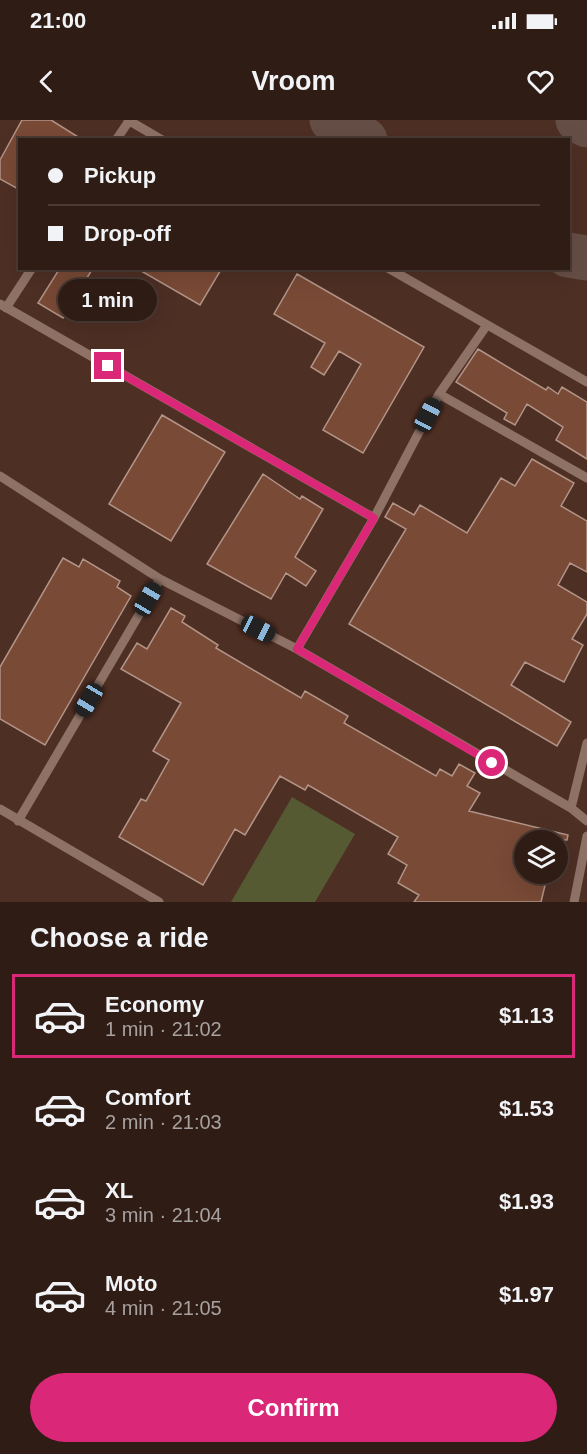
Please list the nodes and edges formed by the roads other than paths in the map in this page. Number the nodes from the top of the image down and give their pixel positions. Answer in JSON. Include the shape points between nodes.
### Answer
{"nodes":[{"id":1,"x":128,"y":120,"type":"edge"},
{"id":2,"x":117,"y":138,"type":"edge"},
{"id":3,"x":159,"y":138,"type":"edge"},
{"id":4,"x":30,"y":270,"type":"edge"},
{"id":5,"x":391,"y":270,"type":"edge"},
{"id":6,"x":3,"y":306,"type":"edge"},
{"id":7,"x":487,"y":325,"type":"junction"},
{"id":8,"x":587,"y":382,"type":"edge"},
{"id":9,"x":439,"y":394,"type":"junction"},
{"id":10,"x":0,"y":477,"type":"edge"},
{"id":11,"x":587,"y":478,"type":"edge"},
{"id":12,"x":374,"y":518,"type":"junction"},
{"id":13,"x":160,"y":579,"type":"junction"},
{"id":14,"x":297,"y":649,"type":"junction"},
{"id":15,"x":587,"y":744,"type":"edge"},
{"id":16,"x":571,"y":808,"type":"junction"},
{"id":17,"x":0,"y":809,"type":"edge"},
{"id":18,"x":587,"y":821,"type":"edge"},
{"id":19,"x":18,"y":822,"type":"junction"},
{"id":20,"x":587,"y":836,"type":"edge"},
{"id":21,"x":159,"y":902,"type":"edge"},
{"id":22,"x":574,"y":902,"type":"edge"}],
"edges":[{"from":1,"to":2,"type":"lane"},
{"from":1,"to":3,"type":"lane"},
{"from":4,"to":6,"type":"lane"},
{"from":5,"to":7,"type":"lane"},
{"from":6,"to":12,"type":"lane"},
{"from":7,"to":8,"type":"lane"},
{"from":7,"to":9,"type":"lane"},
{"from":9,"to":11,"type":"lane"},
{"from":9,"to":12,"type":"lane"},
{"from":10,"to":13,"type":"lane"},
{"from":12,"to":14,"type":"lane"},
{"from":13,"to":14,"type":"lane"},
{"from":13,"to":19,"type":"lane"},
{"from":14,"to":16,"type":"lane"},
{"from":15,"to":16,"type":"lane"},
{"from":16,"to":18,"type":"lane"},
{"from":17,"to":19,"type":"lane"},
{"from":19,"to":21,"type":"lane"},
{"from":20,"to":22,"type":"lane"}]}
